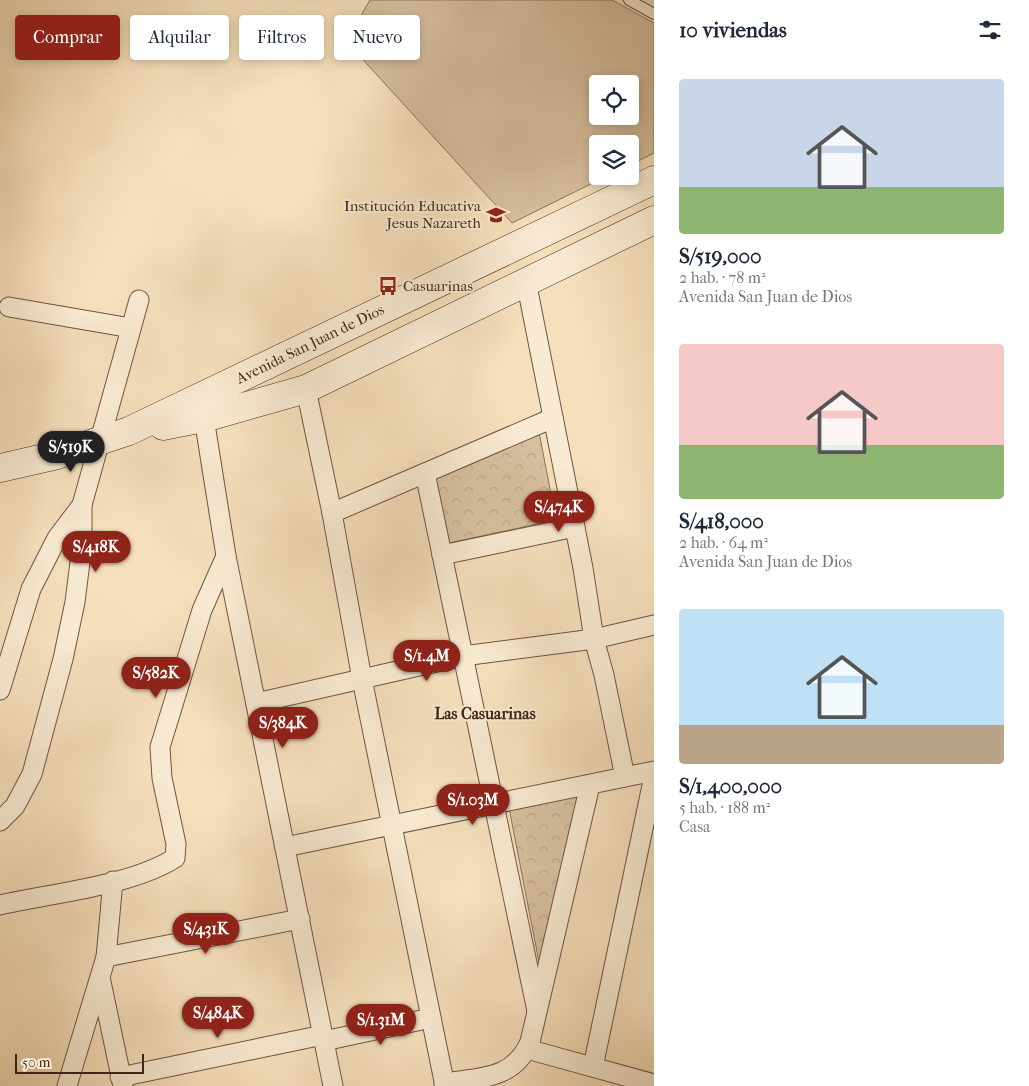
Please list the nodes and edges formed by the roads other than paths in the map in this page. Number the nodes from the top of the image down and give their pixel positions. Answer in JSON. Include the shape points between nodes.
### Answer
{"nodes":[{"id":1,"x":629,"y":0,"type":"edge"},
{"id":2,"x":654,"y":14,"type":"edge"},
{"id":3,"x":654,"y":180,"type":"edge"},
{"id":4,"x":654,"y":220,"type":"edge"},
{"id":5,"x":526,"y":281,"type":"junction"},
{"id":6,"x":139,"y":300,"type":"dead end"},
{"id":7,"x":9,"y":307,"type":"dead end"},
{"id":8,"x":131,"y":328,"type":"junction"},
{"id":9,"x":306,"y":388,"type":"junction"},
{"id":10,"x":204,"y":418,"type":"junction"},
{"id":11,"x":553,"y":418,"type":"junction"},
{"id":12,"x":129,"y":431,"type":"junction"},
{"id":13,"x":99,"y":443,"type":"junction"},
{"id":14,"x":0,"y":468,"type":"edge"},
{"id":15,"x":425,"y":472,"type":"junction"},
{"id":16,"x":82,"y":505,"type":"junction"},
{"id":17,"x":332,"y":513,"type":"junction"},
{"id":18,"x":575,"y":527,"type":"junction"},
{"id":19,"x":442,"y":555,"type":"junction"},
{"id":20,"x":226,"y":556,"type":"junction"},
{"id":21,"x":654,"y":625,"type":"edge"},
{"id":22,"x":594,"y":639,"type":"junction"},
{"id":23,"x":463,"y":656,"type":"junction"},
{"id":24,"x":362,"y":679,"type":"junction"},
{"id":25,"x":0,"y":690,"type":"edge"},
{"id":26,"x":256,"y":703,"type":"junction"},
{"id":27,"x":654,"y":771,"type":"edge"},
{"id":28,"x":654,"y":776,"type":"edge"},
{"id":29,"x":625,"y":778,"type":"junction"},
{"id":30,"x":590,"y":785,"type":"junction"},
{"id":31,"x":494,"y":804,"type":"junction"},
{"id":32,"x":0,"y":821,"type":"edge"},
{"id":33,"x":392,"y":825,"type":"junction"},
{"id":34,"x":285,"y":847,"type":"junction"},
{"id":35,"x":113,"y":881,"type":"junction"},
{"id":36,"x":0,"y":905,"type":"edge"},
{"id":37,"x":300,"y":919,"type":"junction"},
{"id":38,"x":106,"y":957,"type":"junction"},
{"id":39,"x":100,"y":979,"type":"junction"},
{"id":40,"x":537,"y":1011,"type":"junction"},
{"id":41,"x":431,"y":1018,"type":"junction"},
{"id":42,"x":324,"y":1038,"type":"junction"},
{"id":43,"x":527,"y":1049,"type":"junction"},
{"id":44,"x":593,"y":1067,"type":"junction"},
{"id":45,"x":510,"y":1078,"type":"edge"},
{"id":46,"x":122,"y":1082,"type":"edge"},
{"id":47,"x":445,"y":1084,"type":"edge"},
{"id":48,"x":654,"y":1084,"type":"edge"},
{"id":49,"x":67,"y":1086,"type":"edge"},
{"id":50,"x":333,"y":1086,"type":"edge"}],
"edges":[{"from":1,"to":2,"type":"lane"},
{"from":3,"to":12,"type":"main road","name":"Avenida San Juan de Dios"},
{"from":4,"to":5,"type":"main road","name":"Avenida San Juan de Dios"},
{"from":5,"to":9,"type":"main road","name":"Avenida San Juan de Dios"},
{"from":5,"to":11,"type":"street"},
{"from":6,"to":8,"type":"street"},
{"from":7,"to":8,"type":"street"},
{"from":8,"to":13,"type":"street"},
{"from":9,"to":10,"type":"main road","name":"Avenida San Juan de Dios"},
{"from":9,"to":17,"type":"street"},
{"from":10,"to":12,"type":"main road","name":"Avenida San Juan de Dios"},
{"from":10,"to":20,"type":"street"},
{"from":11,"to":15,"type":"street"},
{"from":11,"to":18,"type":"street"},
{"from":12,"to":13,"type":"main road","name":"Avenida San Juan de Dios"},
{"from":13,"to":14,"type":"main road","name":"Avenida San Juan de Dios"},
{"from":13,"to":16,"type":"street"},
{"from":15,"to":17,"type":"street"},
{"from":15,"to":19,"type":"street"},
{"from":16,"to":25,"type":"street","via":[[57,538],[31,589]]},
{"from":16,"to":32,"type":"street","via":[[82,546],[63,659],[32,774],[15,806]]},
{"from":17,"to":24,"type":"street"},
{"from":18,"to":19,"type":"street"},
{"from":18,"to":22,"type":"street"},
{"from":19,"to":23,"type":"street"},
{"from":20,"to":26,"type":"street"},
{"from":20,"to":35,"type":"street","via":[[202,610],[160,747],[162,778],[176,844],[175,858],[164,865]]},
{"from":21,"to":22,"type":"street"},
{"from":22,"to":23,"type":"street"},
{"from":22,"to":29,"type":"street"},
{"from":23,"to":24,"type":"street"},
{"from":23,"to":31,"type":"street"},
{"from":24,"to":26,"type":"street"},
{"from":24,"to":33,"type":"street"},
{"from":26,"to":34,"type":"street"},
{"from":27,"to":29,"type":"street"},
{"from":28,"to":44,"type":"street"},
{"from":29,"to":30,"type":"street"},
{"from":30,"to":31,"type":"street"},
{"from":30,"to":40,"type":"street"},
{"from":31,"to":33,"type":"street"},
{"from":31,"to":40,"type":"street"},
{"from":33,"to":34,"type":"street"},
{"from":33,"to":41,"type":"street"},
{"from":34,"to":37,"type":"street"},
{"from":35,"to":36,"type":"street"},
{"from":35,"to":38,"type":"street"},
{"from":37,"to":38,"type":"street"},
{"from":37,"to":42,"type":"street"},
{"from":38,"to":39,"type":"street"},
{"from":39,"to":46,"type":"street"},
{"from":39,"to":49,"type":"street"},
{"from":40,"to":43,"type":"street"},
{"from":41,"to":42,"type":"street"},
{"from":41,"to":47,"type":"street"},
{"from":42,"to":46,"type":"street"},
{"from":42,"to":50,"type":"street"},
{"from":43,"to":44,"type":"street"},
{"from":43,"to":45,"type":"street"},
{"from":44,"to":48,"type":"street"},
{"from":45,"to":47,"type":"street","via":[[492,1075]]}]}
